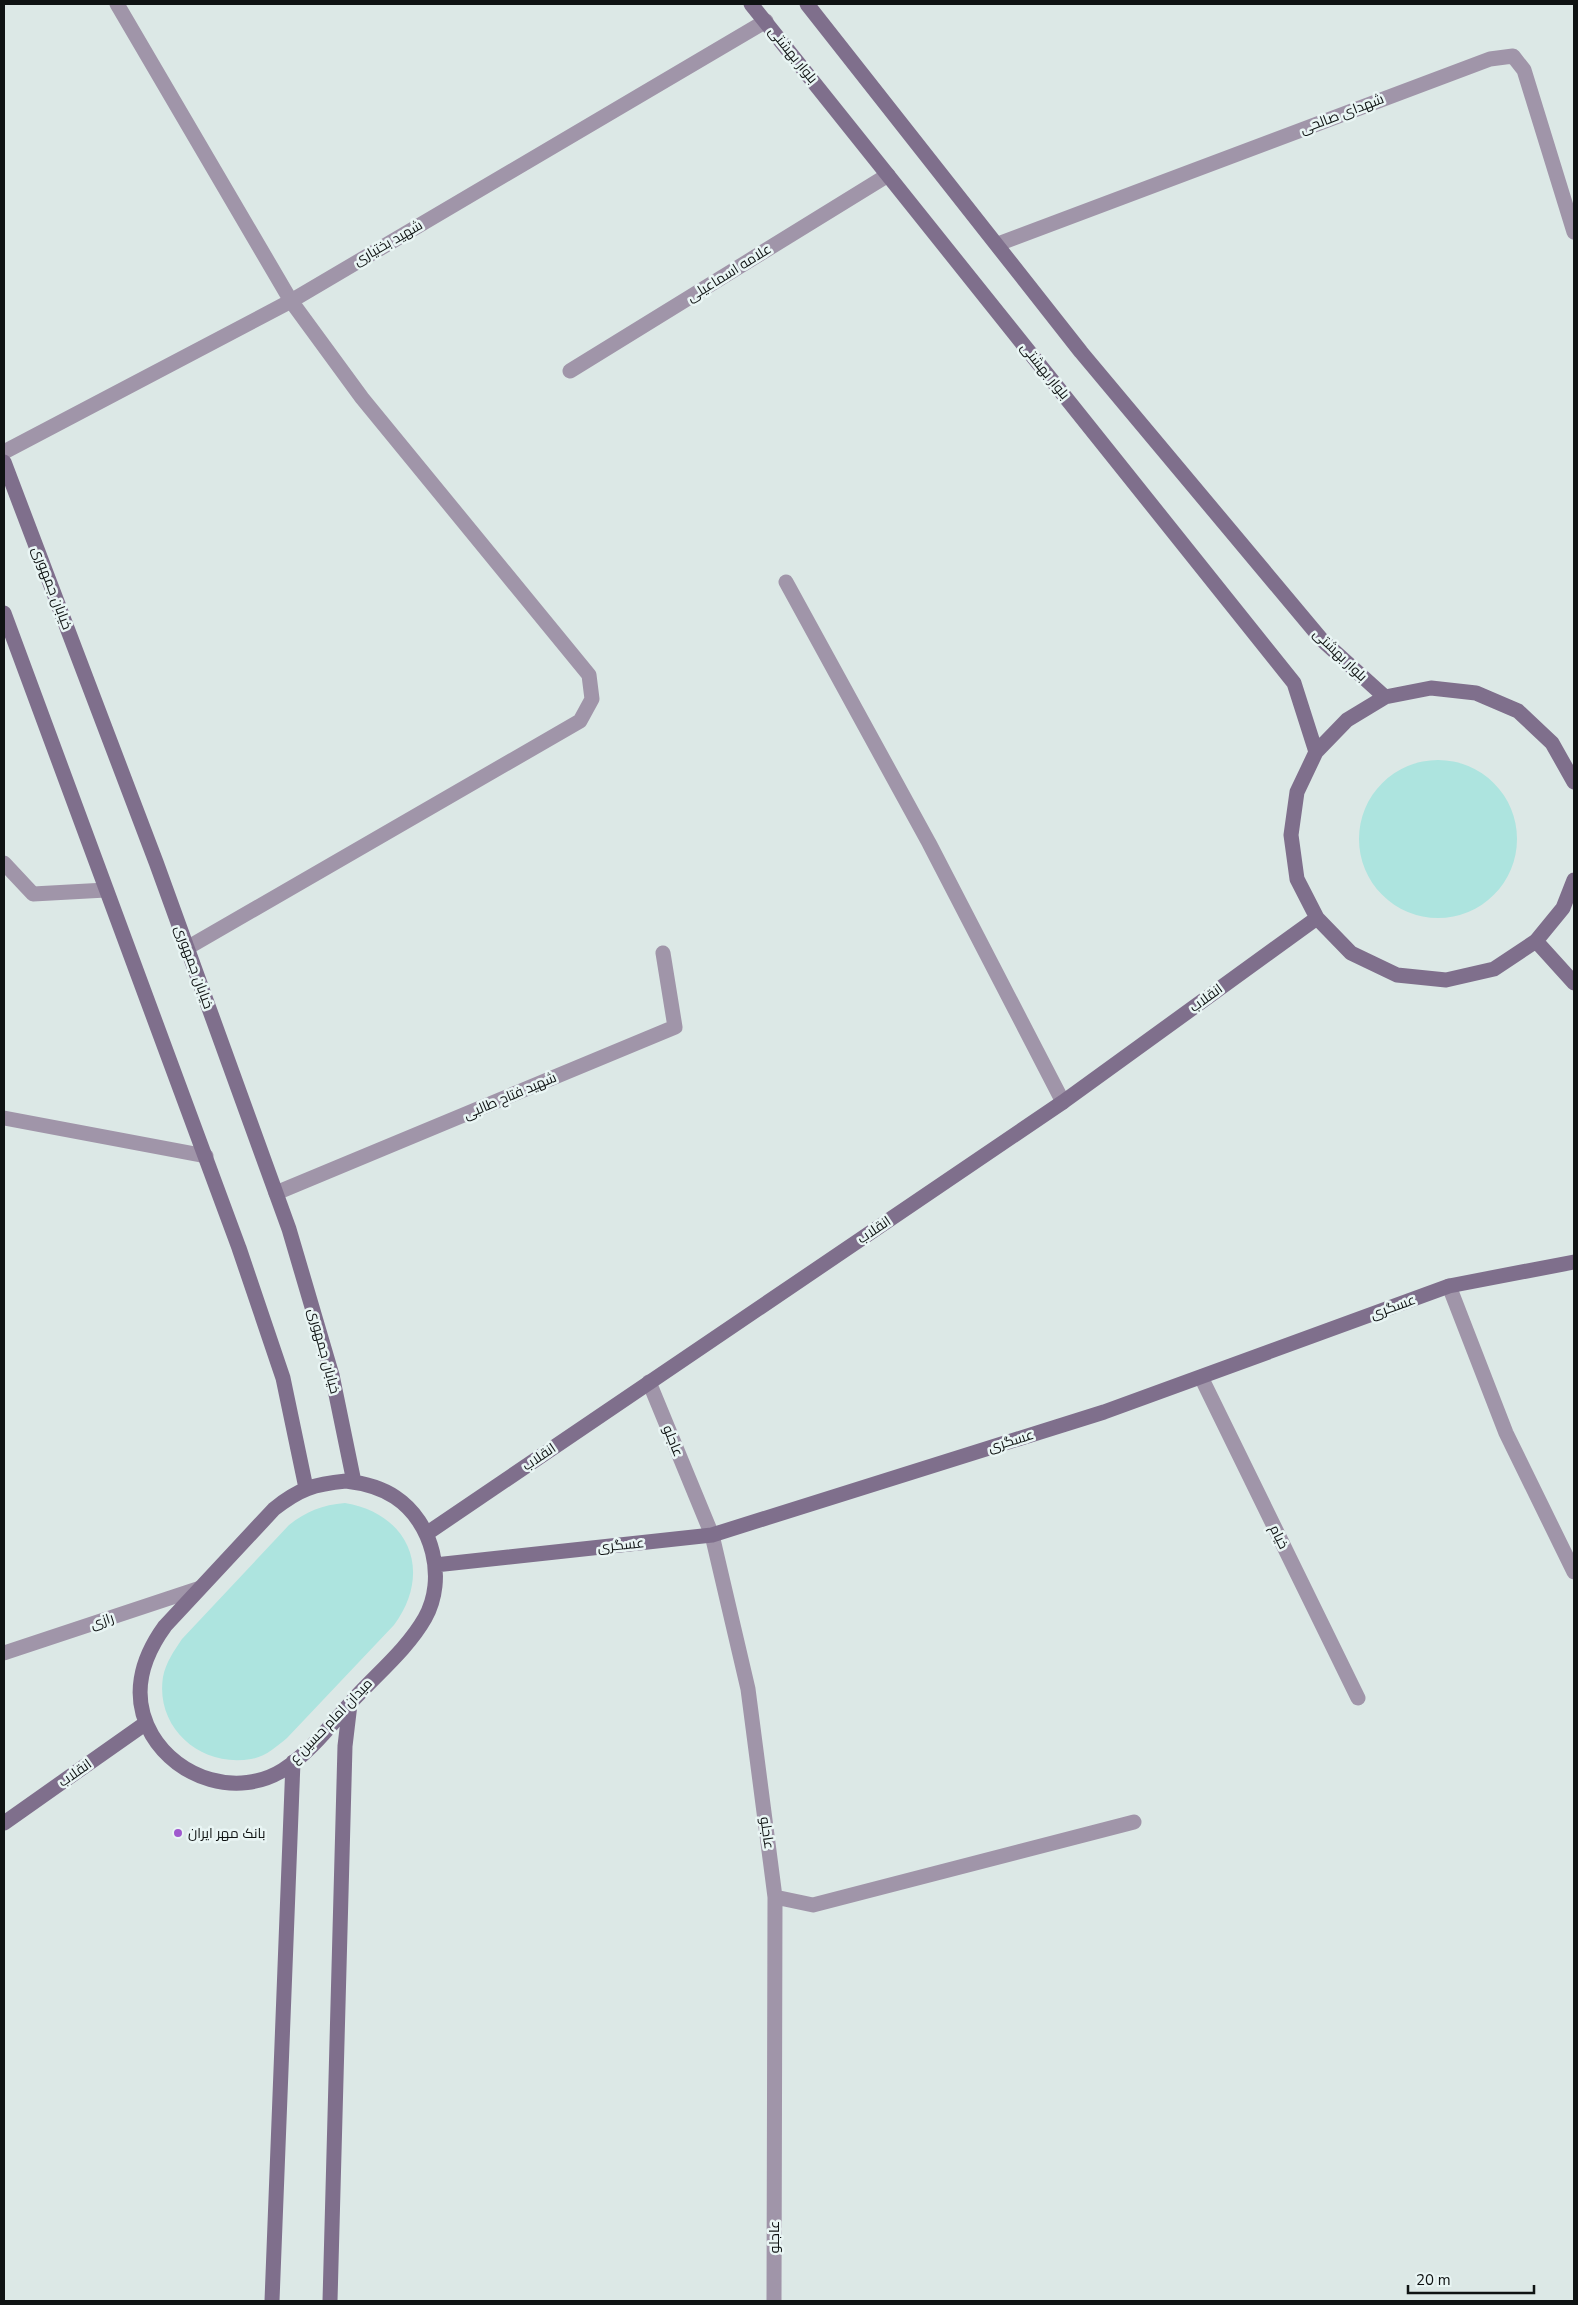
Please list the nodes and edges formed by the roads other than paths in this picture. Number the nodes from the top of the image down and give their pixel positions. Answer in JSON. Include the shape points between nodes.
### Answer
{"nodes":[{"id":1,"x":116,"y":4,"type":"edge"},
{"id":2,"x":751,"y":4,"type":"edge"},
{"id":3,"x":807,"y":4,"type":"edge"},
{"id":4,"x":766,"y":21,"type":"junction"},
{"id":5,"x":888,"y":175,"type":"junction"},
{"id":6,"x":1574,"y":232,"type":"edge"},
{"id":7,"x":998,"y":244,"type":"junction"},
{"id":8,"x":290,"y":301,"type":"junction"},
{"id":9,"x":570,"y":371,"type":"dead end"},
{"id":10,"x":4,"y":452,"type":"edge"},
{"id":11,"x":4,"y":462,"type":"edge"},
{"id":12,"x":786,"y":582,"type":"dead end"},
{"id":13,"x":4,"y":613,"type":"edge"},
{"id":14,"x":1385,"y":697,"type":"junction"},
{"id":15,"x":1316,"y":752,"type":"junction"},
{"id":16,"x":1574,"y":782,"type":"edge"},
{"id":17,"x":4,"y":863,"type":"edge"},
{"id":18,"x":1574,"y":880,"type":"edge"},
{"id":19,"x":106,"y":890,"type":"junction"},
{"id":20,"x":1316,"y":918,"type":"junction"},
{"id":21,"x":1536,"y":941,"type":"junction"},
{"id":22,"x":187,"y":948,"type":"junction"},
{"id":23,"x":664,"y":953,"type":"dead end"},
{"id":24,"x":1574,"y":983,"type":"edge"},
{"id":25,"x":1063,"y":1102,"type":"junction"},
{"id":26,"x":4,"y":1118,"type":"edge"},
{"id":27,"x":206,"y":1156,"type":"junction"},
{"id":28,"x":276,"y":1193,"type":"junction"},
{"id":29,"x":1574,"y":1262,"type":"edge"},
{"id":30,"x":1449,"y":1286,"type":"junction"},
{"id":31,"x":1201,"y":1377,"type":"junction"},
{"id":32,"x":649,"y":1382,"type":"junction"},
{"id":33,"x":354,"y":1482,"type":"junction"},
{"id":34,"x":306,"y":1488,"type":"junction"},
{"id":35,"x":426,"y":1534,"type":"junction"},
{"id":36,"x":712,"y":1535,"type":"junction"},
{"id":37,"x":435,"y":1565,"type":"junction"},
{"id":38,"x":1574,"y":1572,"type":"edge"},
{"id":39,"x":200,"y":1588,"type":"junction"},
{"id":40,"x":4,"y":1653,"type":"edge"},
{"id":41,"x":1358,"y":1698,"type":"dead end"},
{"id":42,"x":350,"y":1704,"type":"junction"},
{"id":43,"x":146,"y":1722,"type":"junction"},
{"id":44,"x":293,"y":1762,"type":"junction"},
{"id":45,"x":1134,"y":1822,"type":"dead end"},
{"id":46,"x":4,"y":1823,"type":"edge"},
{"id":47,"x":776,"y":1897,"type":"junction"},
{"id":48,"x":272,"y":2301,"type":"edge"},
{"id":49,"x":330,"y":2301,"type":"edge"},
{"id":50,"x":774,"y":2301,"type":"edge"}],
"edges":[{"from":1,"to":8,"type":"street"},
{"from":2,"to":4,"type":"main road","name":"بلوار بهشتی"},
{"from":3,"to":7,"type":"main road","name":"بلوار بهشتی"},
{"from":4,"to":5,"type":"main road","name":"بلوار بهشتی"},
{"from":4,"to":8,"type":"street","name":"شهید بختیاری"},
{"from":5,"to":9,"type":"street","name":"علامه اسماعیلی"},
{"from":5,"to":15,"type":"main road","name":"بلوار بهشتی","via":[[1294,683]]},
{"from":6,"to":7,"type":"street","name":"شهدای صالحی","via":[[1524,70],[1513,56],[1490,59]]},
{"from":7,"to":14,"type":"main road","name":"بلوار بهشتی","via":[[1081,352],[1322,640]]},
{"from":8,"to":10,"type":"street","name":"شهید بختیاری"},
{"from":8,"to":22,"type":"street","via":[[362,398],[589,675],[592,699],[580,721]]},
{"from":11,"to":22,"type":"main road","name":"خیابان جمهوری"},
{"from":12,"to":25,"type":"street","via":[[928,843]]},
{"from":13,"to":19,"type":"main road"},
{"from":14,"to":15,"type":"main road","via":[[1347,720]]},
{"from":14,"to":16,"type":"main road","via":[[1431,688],[1476,693],[1510,708],[1552,743]]},
{"from":15,"to":20,"type":"main road","via":[[1297,792],[1291,835],[1298,879]]},
{"from":17,"to":19,"type":"street","via":[[33,894]]},
{"from":18,"to":21,"type":"main road","via":[[1563,908]]},
{"from":19,"to":27,"type":"main road"},
{"from":20,"to":21,"type":"main road","via":[[1351,953],[1397,975],[1446,980],[1494,969]]},
{"from":20,"to":25,"type":"main road","name":"انقلاب"},
{"from":21,"to":24,"type":"main road"},
{"from":22,"to":28,"type":"main road","name":"خیابان جمهوری"},
{"from":23,"to":28,"type":"street","name":"شهید فتاح طالبی","via":[[675,1027]]},
{"from":25,"to":32,"type":"main road","name":"انقلاب"},
{"from":26,"to":27,"type":"street"},
{"from":27,"to":34,"type":"main road","via":[[283,1378]]},
{"from":28,"to":33,"type":"main road","name":"خیابان جمهوری","via":[[332,1375]]},
{"from":29,"to":30,"type":"main road","name":"عسگری"},
{"from":30,"to":31,"type":"main road","name":"عسگری"},
{"from":30,"to":38,"type":"street","via":[[1506,1433]]},
{"from":31,"to":36,"type":"main road","name":"عسگری","via":[[1104,1412]]},
{"from":31,"to":41,"type":"street","name":"خیام"},
{"from":32,"to":35,"type":"main road","name":"انقلاب"},
{"from":32,"to":36,"type":"street","name":"عاجلو"},
{"from":33,"to":34,"type":"main road","name":"میدان امام حسین ع","via":[[319,1483]]},
{"from":33,"to":35,"type":"main road","name":"میدان امام حسین ع","via":[[372,1486],[396,1498],[415,1516]]},
{"from":34,"to":39,"type":"main road","name":"میدان امام حسین ع","via":[[274,1509]]},
{"from":35,"to":37,"type":"main road","name":"میدان امام حسین ع"},
{"from":36,"to":37,"type":"main road","name":"عسگری"},
{"from":36,"to":47,"type":"street","name":"عاجلو","via":[[748,1689]]},
{"from":37,"to":42,"type":"main road","name":"میدان امام حسین ع","via":[[434,1593],[426,1618],[411,1639]]},
{"from":39,"to":40,"type":"street","name":"رازی"},
{"from":39,"to":43,"type":"main road","name":"میدان امام حسین ع","via":[[150,1646],[141,1680],[140,1699]]},
{"from":42,"to":44,"type":"main road","name":"میدان امام حسین ع"},
{"from":42,"to":49,"type":"main road","via":[[345,1746]]},
{"from":43,"to":44,"type":"main road","name":"میدان امام حسین ع","via":[[160,1748],[180,1767],[204,1778],[230,1784],[257,1781]]},
{"from":43,"to":46,"type":"main road","name":"انقلاب"},
{"from":44,"to":48,"type":"main road"},
{"from":45,"to":47,"type":"street","via":[[813,1905]]},
{"from":47,"to":50,"type":"street","name":"عاجلو"}]}
